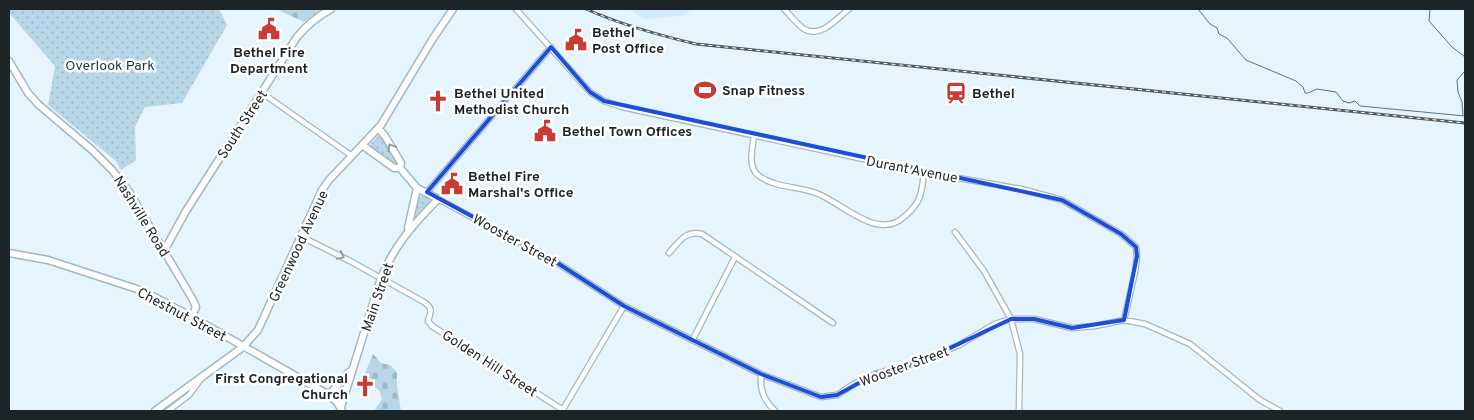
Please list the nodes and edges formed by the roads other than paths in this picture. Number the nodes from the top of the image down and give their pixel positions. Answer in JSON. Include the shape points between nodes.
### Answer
{"nodes":[{"id":1,"x":332,"y":9,"type":"edge"},
{"id":2,"x":453,"y":9,"type":"edge"},
{"id":3,"x":516,"y":9,"type":"edge"},
{"id":4,"x":784,"y":9,"type":"edge"},
{"id":5,"x":849,"y":9,"type":"edge"},
{"id":6,"x":551,"y":47,"type":"junction"},
{"id":7,"x":9,"y":61,"type":"edge"},
{"id":8,"x":262,"y":92,"type":"junction"},
{"id":9,"x":378,"y":128,"type":"junction"},
{"id":10,"x":754,"y":135,"type":"junction"},
{"id":11,"x":362,"y":145,"type":"junction"},
{"id":12,"x":352,"y":156,"type":"junction"},
{"id":13,"x":400,"y":168,"type":"junction"},
{"id":14,"x":924,"y":172,"type":"junction"},
{"id":15,"x":417,"y":188,"type":"junction"},
{"id":16,"x":426,"y":192,"type":"junction"},
{"id":17,"x":438,"y":199,"type":"junction"},
{"id":18,"x":407,"y":230,"type":"junction"},
{"id":19,"x":955,"y":232,"type":"dead end"},
{"id":20,"x":300,"y":236,"type":"junction"},
{"id":21,"x":164,"y":251,"type":"junction"},
{"id":22,"x":669,"y":253,"type":"dead end"},
{"id":23,"x":9,"y":254,"type":"edge"},
{"id":24,"x":735,"y":257,"type":"junction"},
{"id":25,"x":381,"y":278,"type":"junction"},
{"id":26,"x":624,"y":306,"type":"junction"},
{"id":27,"x":192,"y":317,"type":"junction"},
{"id":28,"x":1011,"y":319,"type":"junction"},
{"id":29,"x":1124,"y":320,"type":"junction"},
{"id":30,"x":834,"y":323,"type":"dead end"},
{"id":31,"x":693,"y":339,"type":"junction"},
{"id":32,"x":243,"y":347,"type":"junction"},
{"id":33,"x":353,"y":366,"type":"junction"},
{"id":34,"x":762,"y":374,"type":"junction"},
{"id":35,"x":204,"y":376,"type":"junction"},
{"id":36,"x":329,"y":396,"type":"junction"},
{"id":37,"x":342,"y":409,"type":"edge"},
{"id":38,"x":1274,"y":410,"type":"edge"},
{"id":39,"x":155,"y":411,"type":"edge"},
{"id":40,"x":168,"y":411,"type":"edge"},
{"id":41,"x":563,"y":411,"type":"edge"},
{"id":42,"x":774,"y":411,"type":"edge"},
{"id":43,"x":1020,"y":411,"type":"edge"},
{"id":44,"x":1280,"y":411,"type":"edge"}],
"edges":[{"from":1,"to":8,"type":"street","name":"South Street","via":[[303,30]]},
{"from":2,"to":9,"type":"street","name":"Greenwood Avenue"},
{"from":3,"to":6,"type":"street"},
{"from":4,"to":5,"type":"street","via":[[804,29],[813,32],[822,31]]},
{"from":6,"to":10,"type":"street","name":"Durant Avenue","via":[[590,92],[604,101]]},
{"from":6,"to":16,"type":"street"},
{"from":7,"to":21,"type":"street","name":"Nashville Road","via":[[39,105],[112,170],[128,190]]},
{"from":8,"to":12,"type":"street"},
{"from":8,"to":21,"type":"street","name":"South Street","via":[[186,210]]},
{"from":9,"to":11,"type":"street","name":"Greenwood Avenue"},
{"from":13,"to":9,"type":"street","one_way":true,"via":[[401,163]]},
{"from":10,"to":14,"type":"street","name":"Durant Avenue"},
{"from":10,"to":14,"type":"street","via":[[752,158],[759,175],[788,187],[828,197],[875,224],[892,224],[914,208],[922,195]]},
{"from":11,"to":12,"type":"street","name":"Greenwood Avenue"},
{"from":11,"to":13,"type":"street","via":[[394,168]]},
{"from":12,"to":20,"type":"street","name":"Greenwood Avenue","via":[[322,190]]},
{"from":13,"to":15,"type":"street"},
{"from":14,"to":29,"type":"street","name":"Durant Avenue","via":[[1021,189],[1062,200],[1125,237],[1136,247],[1137,256]]},
{"from":15,"to":16,"type":"street","name":"Wooster Street"},
{"from":15,"to":18,"type":"street","name":"Main Street"},
{"from":16,"to":17,"type":"street","name":"Wooster Street"},
{"from":17,"to":18,"type":"street","name":"Main Street"},
{"from":17,"to":26,"type":"street","name":"Wooster Street","via":[[556,262]]},
{"from":18,"to":25,"type":"street","name":"Main Street"},
{"from":19,"to":28,"type":"street","via":[[984,271]]},
{"from":20,"to":25,"type":"street","one_way":true},
{"from":20,"to":32,"type":"street","name":"Greenwood Avenue","via":[[262,324]]},
{"from":21,"to":27,"type":"street","name":"Nashville Road","via":[[195,303]]},
{"from":22,"to":24,"type":"street","via":[[680,240],[694,232]]},
{"from":23,"to":27,"type":"street","name":"Chestnut Street","via":[[48,260],[131,287]]},
{"from":24,"to":30,"type":"street"},
{"from":24,"to":31,"type":"street"},
{"from":25,"to":33,"type":"street","name":"Main Street"},
{"from":25,"to":41,"type":"street","name":"Golden Hill Street","via":[[429,305],[428,320],[432,326]]},
{"from":26,"to":31,"type":"street","name":"Wooster Street"},
{"from":26,"to":41,"type":"street"},
{"from":27,"to":32,"type":"street","name":"Chestnut Street"},
{"from":28,"to":29,"type":"street","name":"Wooster Street","via":[[1034,319],[1072,328]]},
{"from":28,"to":34,"type":"street","name":"Wooster Street","via":[[923,361],[875,374],[828,397],[812,395]]},
{"from":28,"to":43,"type":"street","via":[[1020,354]]},
{"from":29,"to":38,"type":"street","name":"Wooster Street","via":[[1145,324],[1190,344]]},
{"from":31,"to":34,"type":"street","name":"Wooster Street"},
{"from":32,"to":35,"type":"street","name":"Greenwood Avenue"},
{"from":32,"to":36,"type":"street","name":"Chestnut Street"},
{"from":33,"to":36,"type":"street","name":"Main Street"},
{"from":33,"to":37,"type":"street","name":"Main Street"},
{"from":34,"to":42,"type":"street","via":[[760,388]]},
{"from":35,"to":39,"type":"street","name":"Greenwood Avenue"},
{"from":35,"to":40,"type":"street"},
{"from":36,"to":37,"type":"street","name":"Chestnut Street"},
{"from":38,"to":44,"type":"street","name":"Wooster Street"}]}
